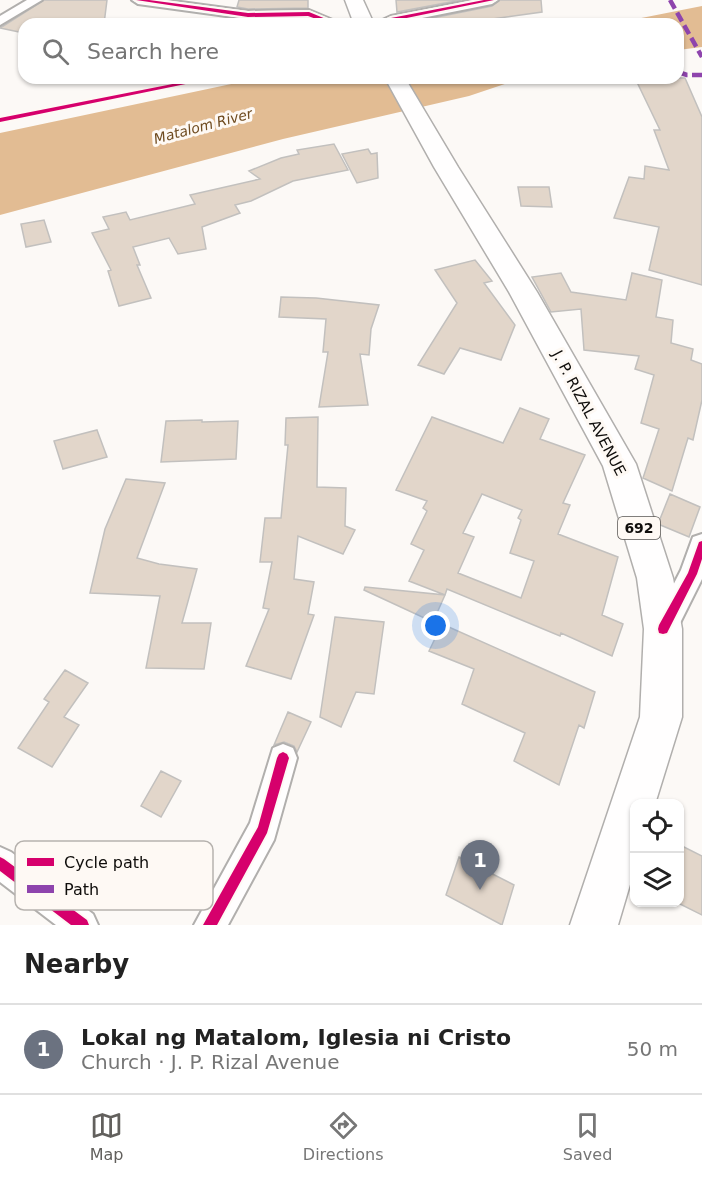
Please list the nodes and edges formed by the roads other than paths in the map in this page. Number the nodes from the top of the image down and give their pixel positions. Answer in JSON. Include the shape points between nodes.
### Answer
{"nodes":[{"id":1,"x":36,"y":0,"type":"edge"},
{"id":2,"x":138,"y":0,"type":"edge"},
{"id":3,"x":354,"y":0,"type":"edge"},
{"id":4,"x":492,"y":0,"type":"edge"},
{"id":5,"x":319,"y":18,"type":"edge"},
{"id":6,"x":362,"y":18,"type":"edge"},
{"id":7,"x":401,"y":18,"type":"edge"},
{"id":8,"x":0,"y":21,"type":"edge"},
{"id":9,"x":398,"y":84,"type":"edge"},
{"id":10,"x":702,"y":545,"type":"edge"},
{"id":11,"x":663,"y":629,"type":"junction"},
{"id":12,"x":283,"y":758,"type":"dead end"},
{"id":13,"x":0,"y":863,"type":"edge"},
{"id":14,"x":15,"y":874,"type":"edge"},
{"id":15,"x":62,"y":910,"type":"edge"},
{"id":16,"x":82,"y":925,"type":"edge"},
{"id":17,"x":210,"y":925,"type":"edge"},
{"id":18,"x":594,"y":925,"type":"edge"}],
"edges":[{"from":1,"to":8,"type":"street"},
{"from":2,"to":5,"type":"street","via":[[248,15],[309,14]]},
{"from":3,"to":6,"type":"main road"},
{"from":4,"to":7,"type":"street"},
{"from":9,"to":11,"type":"main road","name":"J. P. RIZAL AVENUE","number":"692","via":[[523,292],[619,464],[655,578]]},
{"from":10,"to":11,"type":"street","via":[[692,574]]},
{"from":11,"to":18,"type":"main road","name":"J. P. RIZAL AVENUE","number":"692","via":[[661,717]]},
{"from":12,"to":17,"type":"street","via":[[263,830]]},
{"from":13,"to":14,"type":"street"},
{"from":15,"to":16,"type":"street"}]}
